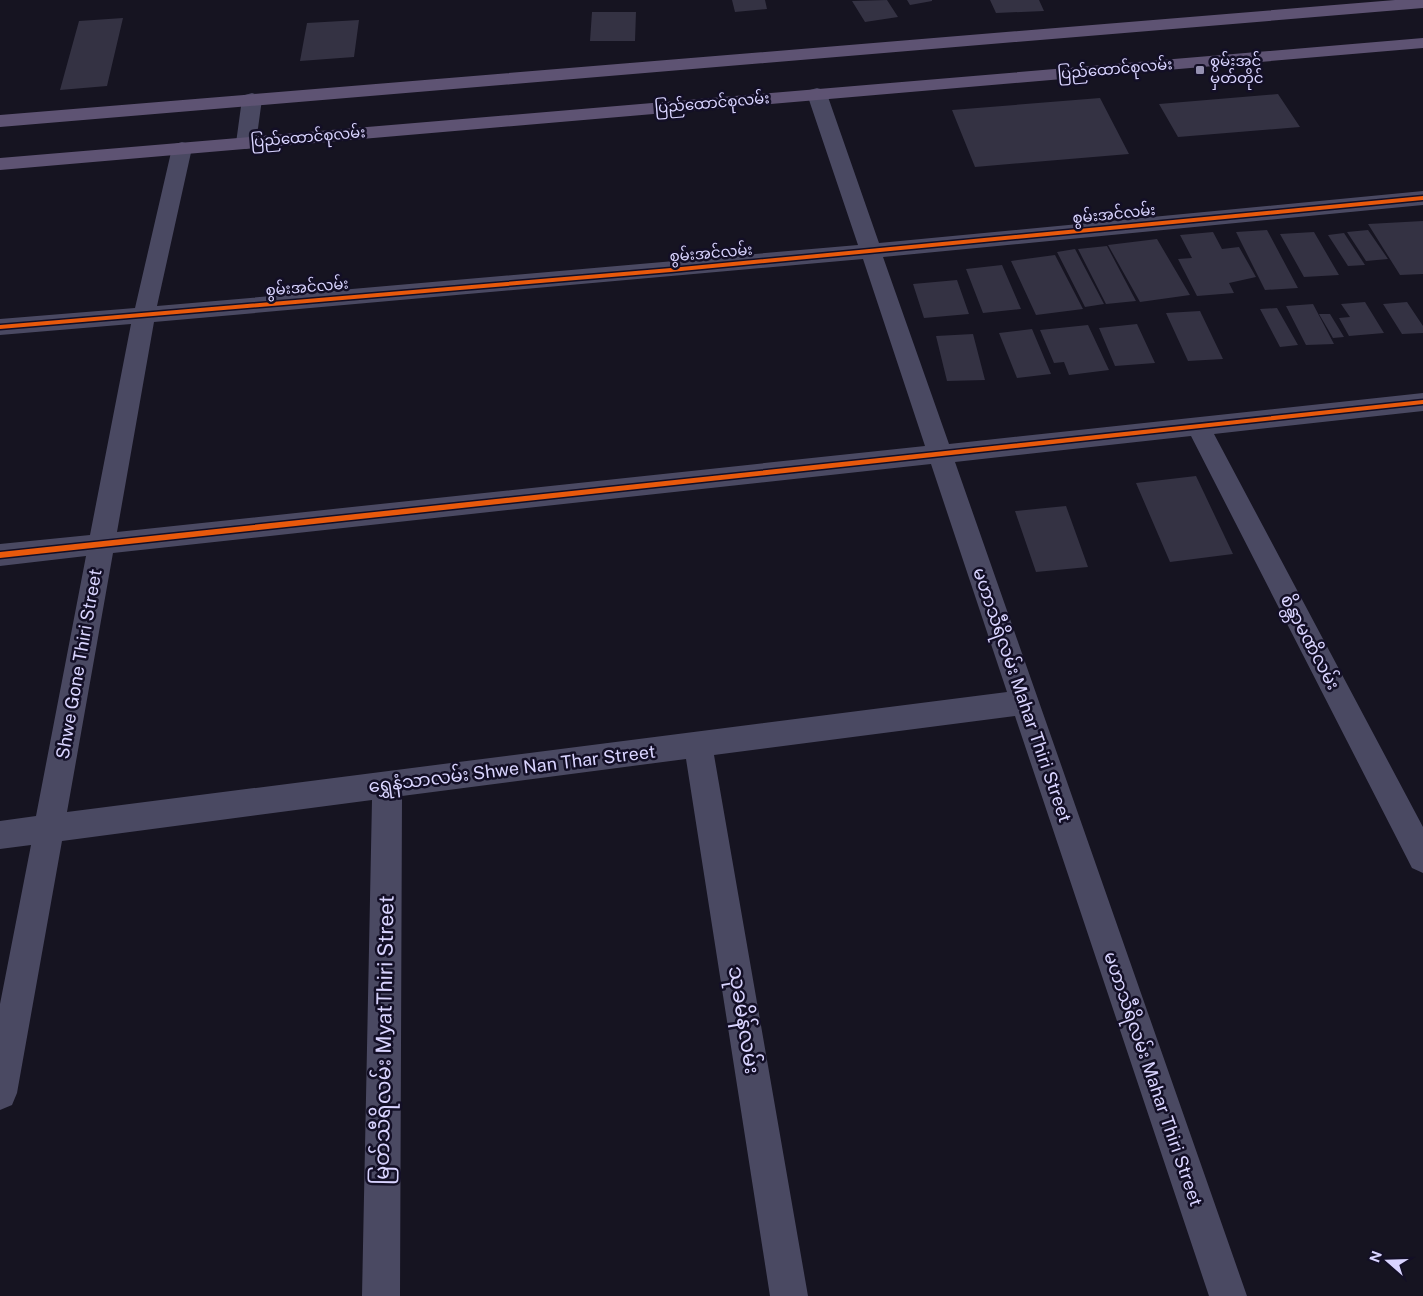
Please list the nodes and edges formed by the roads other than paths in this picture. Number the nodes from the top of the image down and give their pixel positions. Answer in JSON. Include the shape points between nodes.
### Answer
{"nodes":[{"id":1,"x":1423,"y":3,"type":"edge"},
{"id":2,"x":1341,"y":10,"type":"junction"},
{"id":3,"x":1423,"y":43,"type":"edge"},
{"id":4,"x":1372,"y":47,"type":"junction"},
{"id":5,"x":817,"y":94,"type":"junction"},
{"id":6,"x":252,"y":99,"type":"junction"},
{"id":7,"x":0,"y":120,"type":"edge"},
{"id":8,"x":246,"y":143,"type":"junction"},
{"id":9,"x":182,"y":148,"type":"junction"},
{"id":10,"x":0,"y":164,"type":"edge"},
{"id":11,"x":1423,"y":198,"type":"edge"},
{"id":12,"x":870,"y":251,"type":"junction"},
{"id":13,"x":144,"y":315,"type":"junction"},
{"id":14,"x":0,"y":327,"type":"edge"},
{"id":15,"x":1423,"y":402,"type":"edge"},
{"id":16,"x":1198,"y":426,"type":"junction"},
{"id":17,"x":939,"y":454,"type":"junction"},
{"id":18,"x":101,"y":544,"type":"junction"},
{"id":19,"x":0,"y":555,"type":"edge"},
{"id":20,"x":1024,"y":702,"type":"junction"},
{"id":21,"x":698,"y":744,"type":"junction"},
{"id":22,"x":386,"y":785,"type":"junction"},
{"id":23,"x":49,"y":829,"type":"junction"},
{"id":24,"x":0,"y":835,"type":"edge"},
{"id":25,"x":1423,"y":858,"type":"edge"},
{"id":26,"x":0,"y":1093,"type":"edge"},
{"id":27,"x":381,"y":1296,"type":"edge"},
{"id":28,"x":789,"y":1296,"type":"edge"},
{"id":29,"x":1228,"y":1296,"type":"edge"}],
"edges":[{"from":1,"to":2,"type":"main road"},
{"from":2,"to":4,"type":"main road"},
{"from":2,"to":6,"type":"main road"},
{"from":3,"to":4,"type":"main road","name":"ပြည်ထောင်စုလမ်း"},
{"from":4,"to":5,"type":"main road","name":"ပြည်ထောင်စုလမ်း"},
{"from":5,"to":8,"type":"main road","name":"ပြည်ထောင်စုလမ်း"},
{"from":5,"to":12,"type":"street","name":"မဟာသီရိလမ်း Mahar Thiri Street"},
{"from":6,"to":7,"type":"main road"},
{"from":6,"to":8,"type":"street"},
{"from":8,"to":9,"type":"main road","name":"ပြည်ထောင်စုလမ်း"},
{"from":9,"to":10,"type":"main road","name":"ပြည်ထောင်စုလမ်း"},
{"from":9,"to":13,"type":"street","name":"Shwe Gone Thiri Street"},
{"from":11,"to":12,"type":"street","name":"စွမ်းအင်လမ်း"},
{"from":12,"to":13,"type":"street","name":"စွမ်းအင်လမ်း"},
{"from":12,"to":17,"type":"street","name":"မဟာသီရိလမ်း Mahar Thiri Street"},
{"from":13,"to":14,"type":"street","name":"စွမ်းအင်လမ်း"},
{"from":13,"to":18,"type":"street","name":"Shwe Gone Thiri Street"},
{"from":15,"to":16,"type":"street"},
{"from":16,"to":17,"type":"street"},
{"from":16,"to":25,"type":"street","name":"စိန္တာမဏိလမ်း"},
{"from":17,"to":18,"type":"street"},
{"from":17,"to":20,"type":"street","name":"မဟာသီရိလမ်း Mahar Thiri Street"},
{"from":18,"to":19,"type":"street"},
{"from":18,"to":23,"type":"street","name":"Shwe Gone Thiri Street"},
{"from":20,"to":21,"type":"street","name":"ရွှေနံသာလမ်း Shwe Nan Thar Street"},
{"from":20,"to":29,"type":"street","name":"မဟာသီရိလမ်း Mahar Thiri Street"},
{"from":21,"to":22,"type":"street","name":"ရွှေနံသာလမ်း Shwe Nan Thar Street"},
{"from":21,"to":28,"type":"street","name":"သုခမိန်လမ်း"},
{"from":22,"to":23,"type":"street","name":"ရွှေနံသာလမ်း Shwe Nan Thar Street"},
{"from":22,"to":27,"type":"street","name":"မြတ်သီရိလမ်း MyatThiri Street"},
{"from":23,"to":24,"type":"street","name":"ရွှေနံသာလမ်း Shwe Nan Thar Street"},
{"from":23,"to":26,"type":"street","name":"Shwe Gone Thiri Street"}]}
